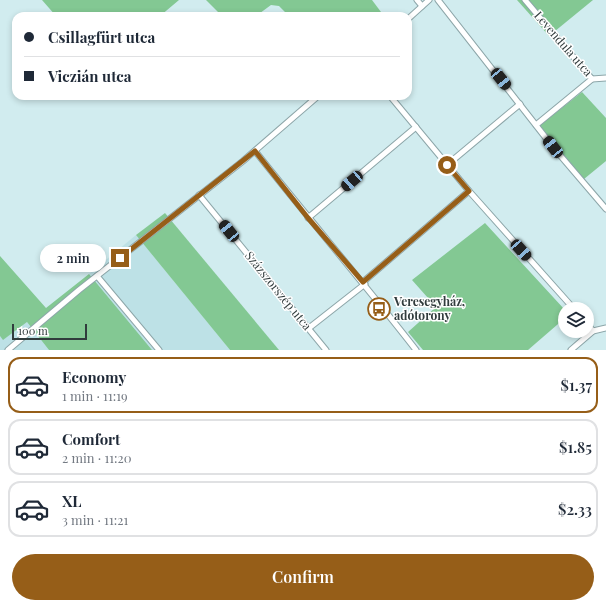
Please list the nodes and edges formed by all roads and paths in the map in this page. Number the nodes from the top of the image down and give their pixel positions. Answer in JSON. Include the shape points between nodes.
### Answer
{"nodes":[{"id":1,"x":417,"y":0,"type":"edge"},
{"id":2,"x":429,"y":0,"type":"edge"},
{"id":3,"x":438,"y":0,"type":"edge"},
{"id":4,"x":525,"y":0,"type":"edge"},
{"id":5,"x":422,"y":6,"type":"junction"},
{"id":6,"x":412,"y":15,"type":"edge"},
{"id":7,"x":606,"y":78,"type":"edge"},
{"id":8,"x":592,"y":79,"type":"junction"},
{"id":9,"x":313,"y":100,"type":"edge"},
{"id":10,"x":393,"y":100,"type":"edge"},
{"id":11,"x":520,"y":104,"type":"junction"},
{"id":12,"x":416,"y":126,"type":"junction"},
{"id":13,"x":536,"y":126,"type":"junction"},
{"id":14,"x":255,"y":151,"type":"junction"},
{"id":15,"x":447,"y":165,"type":"junction"},
{"id":16,"x":469,"y":191,"type":"junction"},
{"id":17,"x":199,"y":195,"type":"junction"},
{"id":18,"x":606,"y":210,"type":"edge"},
{"id":19,"x":308,"y":218,"type":"junction"},
{"id":20,"x":97,"y":276,"type":"junction"},
{"id":21,"x":364,"y":283,"type":"junction"},
{"id":22,"x":568,"y":302,"type":"edge"},
{"id":23,"x":309,"y":328,"type":"junction"},
{"id":24,"x":606,"y":328,"type":"edge"},
{"id":25,"x":594,"y":331,"type":"edge"},
{"id":26,"x":586,"y":338,"type":"edge"},
{"id":27,"x":8,"y":350,"type":"edge"},
{"id":28,"x":159,"y":350,"type":"edge"},
{"id":29,"x":326,"y":350,"type":"edge"},
{"id":30,"x":416,"y":350,"type":"edge"},
{"id":31,"x":571,"y":350,"type":"edge"}],
"edges":[{"from":1,"to":5,"type":"street"},
{"from":2,"to":5,"type":"street"},
{"from":3,"to":11,"type":"street"},
{"from":4,"to":8,"type":"street","name":"Levendula utca"},
{"from":5,"to":6,"type":"street"},
{"from":7,"to":8,"type":"street","name":"Levendula utca"},
{"from":8,"to":13,"type":"street"},
{"from":9,"to":14,"type":"street"},
{"from":10,"to":12,"type":"street"},
{"from":11,"to":13,"type":"street"},
{"from":11,"to":15,"type":"street"},
{"from":12,"to":15,"type":"street"},
{"from":12,"to":19,"type":"street"},
{"from":13,"to":18,"type":"street"},
{"from":14,"to":17,"type":"street"},
{"from":14,"to":19,"type":"street"},
{"from":15,"to":16,"type":"street"},
{"from":16,"to":21,"type":"street"},
{"from":16,"to":22,"type":"street"},
{"from":17,"to":20,"type":"street"},
{"from":17,"to":23,"type":"street","name":"Százszorszép utca"},
{"from":19,"to":21,"type":"street"},
{"from":20,"to":27,"type":"street"},
{"from":20,"to":28,"type":"street"},
{"from":21,"to":23,"type":"street"},
{"from":21,"to":30,"type":"street"},
{"from":23,"to":29,"type":"street","name":"Százszorszép utca"},
{"from":24,"to":25,"type":"street"},
{"from":26,"to":31,"type":"street"}]}
